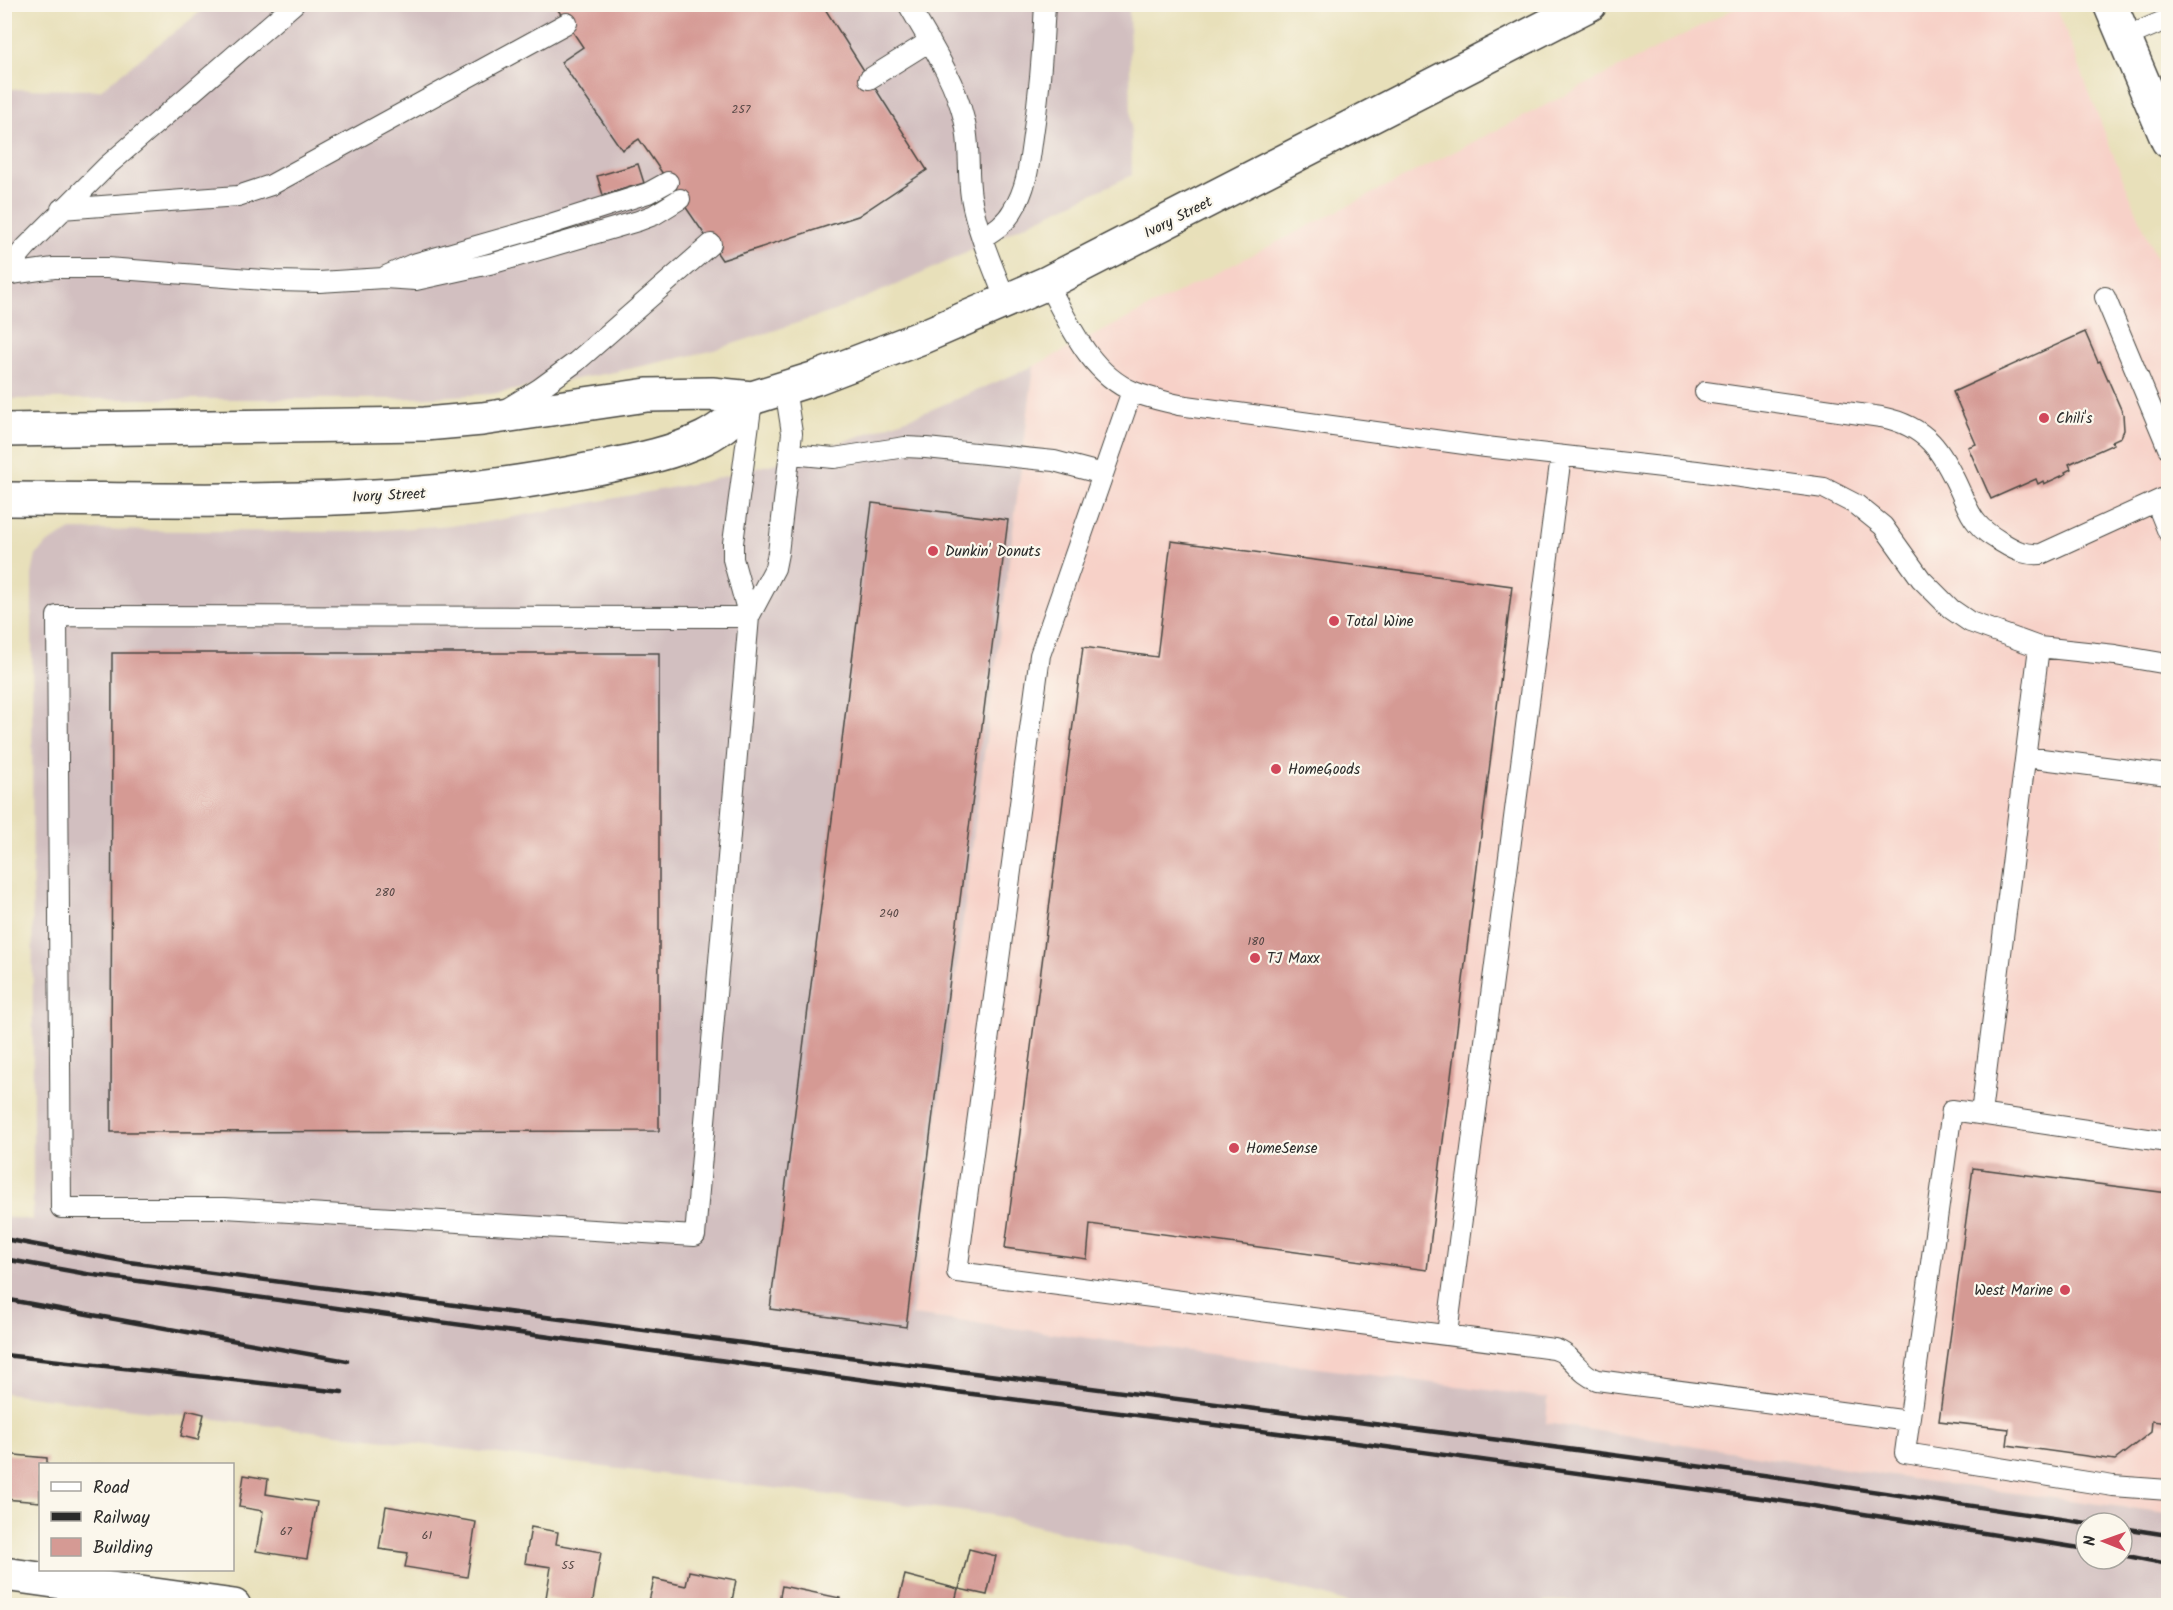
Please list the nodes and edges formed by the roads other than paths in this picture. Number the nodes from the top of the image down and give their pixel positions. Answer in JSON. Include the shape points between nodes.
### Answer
{"nodes":[{"id":1,"x":294,"y":4,"type":"edge"},
{"id":2,"x":908,"y":4,"type":"edge"},
{"id":3,"x":1045,"y":4,"type":"edge"},
{"id":4,"x":1590,"y":4,"type":"edge"},
{"id":5,"x":2110,"y":4,"type":"edge"},
{"id":6,"x":2169,"y":20,"type":"edge"},
{"id":7,"x":567,"y":23,"type":"dead end"},
{"id":8,"x":2124,"y":38,"type":"junction"},
{"id":9,"x":930,"y":41,"type":"junction"},
{"id":10,"x":869,"y":79,"type":"dead end"},
{"id":11,"x":2169,"y":141,"type":"edge"},
{"id":12,"x":668,"y":182,"type":"dead end"},
{"id":13,"x":680,"y":200,"type":"dead end"},
{"id":14,"x":62,"y":209,"type":"junction"},
{"id":15,"x":982,"y":238,"type":"junction"},
{"id":16,"x":711,"y":244,"type":"dead end"},
{"id":17,"x":4,"y":274,"type":"edge"},
{"id":18,"x":384,"y":278,"type":"junction"},
{"id":19,"x":1047,"y":283,"type":"junction"},
{"id":20,"x":2105,"y":297,"type":"dead end"},
{"id":21,"x":1006,"y":301,"type":"junction"},
{"id":22,"x":785,"y":388,"type":"junction"},
{"id":23,"x":1132,"y":391,"type":"junction"},
{"id":24,"x":1705,"y":392,"type":"dead end"},
{"id":25,"x":752,"y":398,"type":"junction"},
{"id":26,"x":482,"y":419,"type":"junction"},
{"id":27,"x":4,"y":430,"type":"edge"},
{"id":28,"x":2169,"y":448,"type":"edge"},
{"id":29,"x":791,"y":454,"type":"junction"},
{"id":30,"x":1561,"y":456,"type":"junction"},
{"id":31,"x":1103,"y":474,"type":"junction"},
{"id":32,"x":4,"y":499,"type":"edge"},
{"id":33,"x":2162,"y":499,"type":"edge"},
{"id":34,"x":2169,"y":532,"type":"edge"},
{"id":35,"x":749,"y":617,"type":"junction"},
{"id":36,"x":2039,"y":647,"type":"junction"},
{"id":37,"x":2169,"y":664,"type":"edge"},
{"id":38,"x":2026,"y":757,"type":"junction"},
{"id":39,"x":2169,"y":775,"type":"edge"},
{"id":40,"x":1981,"y":1114,"type":"junction"},
{"id":41,"x":2169,"y":1142,"type":"edge"},
{"id":42,"x":1447,"y":1334,"type":"junction"},
{"id":43,"x":1909,"y":1421,"type":"junction"},
{"id":44,"x":2169,"y":1490,"type":"edge"},
{"id":45,"x":4,"y":1574,"type":"edge"},
{"id":46,"x":234,"y":1605,"type":"edge"}],
"edges":[{"from":1,"to":14,"type":"lane"},
{"from":2,"to":9,"type":"lane"},
{"from":3,"to":15,"type":"lane","via":[[1027,175],[1014,210],[1003,224]]},
{"from":4,"to":19,"type":"street","name":"Ivory Street"},
{"from":5,"to":8,"type":"street"},
{"from":6,"to":8,"type":"lane"},
{"from":7,"to":14,"type":"lane","via":[[254,192]]},
{"from":8,"to":11,"type":"street"},
{"from":9,"to":10,"type":"lane"},
{"from":9,"to":15,"type":"lane","via":[[957,94],[965,121],[971,196]]},
{"from":12,"to":18,"type":"lane","via":[[648,193],[412,264]]},
{"from":13,"to":18,"type":"lane","via":[[646,218],[494,263],[416,280]]},
{"from":14,"to":17,"type":"lane"},
{"from":15,"to":21,"type":"lane"},
{"from":16,"to":26,"type":"lane","via":[[576,362],[519,402]]},
{"from":17,"to":18,"type":"lane","via":[[54,268],[107,268],[276,281]]},
{"from":19,"to":21,"type":"street","name":"Ivory Street"},
{"from":19,"to":23,"type":"lane","via":[[1093,361]]},
{"from":20,"to":28,"type":"lane"},
{"from":21,"to":22,"type":"street","name":"Ivory Street","via":[[863,361]]},
{"from":22,"to":25,"type":"street","name":"Ivory Street"},
{"from":22,"to":29,"type":"lane"},
{"from":23,"to":30,"type":"lane","via":[[1179,405]]},
{"from":23,"to":31,"type":"lane"},
{"from":24,"to":33,"type":"lane","via":[[1905,423],[1924,434],[1941,454],[1975,521],[1985,532],[2029,555],[2041,554]]},
{"from":25,"to":26,"type":"street","name":"Ivory Street","via":[[647,395]]},
{"from":25,"to":32,"type":"street","name":"Ivory Street","via":[[722,428],[665,454],[494,486],[337,497]]},
{"from":25,"to":35,"type":"lane","via":[[733,543],[733,559]]},
{"from":26,"to":27,"type":"street","name":"Ivory Street","via":[[360,426]]},
{"from":29,"to":31,"type":"lane","via":[[834,458],[905,447],[926,448],[1054,461]]},
{"from":29,"to":35,"type":"lane","via":[[775,568]]},
{"from":30,"to":36,"type":"lane","via":[[1832,490],[1883,526],[1921,579],[1958,614],[1993,632]]},
{"from":30,"to":42,"type":"lane"},
{"from":31,"to":42,"type":"lane","via":[[1040,655],[957,1272]]},
{"from":33,"to":34,"type":"lane"},
{"from":35,"to":35,"type":"lane","via":[[57,616],[61,1208],[224,1208],[695,1236]]},
{"from":36,"to":37,"type":"lane"},
{"from":36,"to":38,"type":"lane"},
{"from":38,"to":39,"type":"lane"},
{"from":38,"to":40,"type":"lane"},
{"from":40,"to":41,"type":"lane"},
{"from":40,"to":43,"type":"lane","via":[[1952,1110]]},
{"from":42,"to":43,"type":"lane","via":[[1559,1351],[1570,1357],[1585,1375],[1597,1380]]},
{"from":43,"to":44,"type":"lane","via":[[1905,1453],[2113,1486]]},
{"from":45,"to":46,"type":"street"}]}
